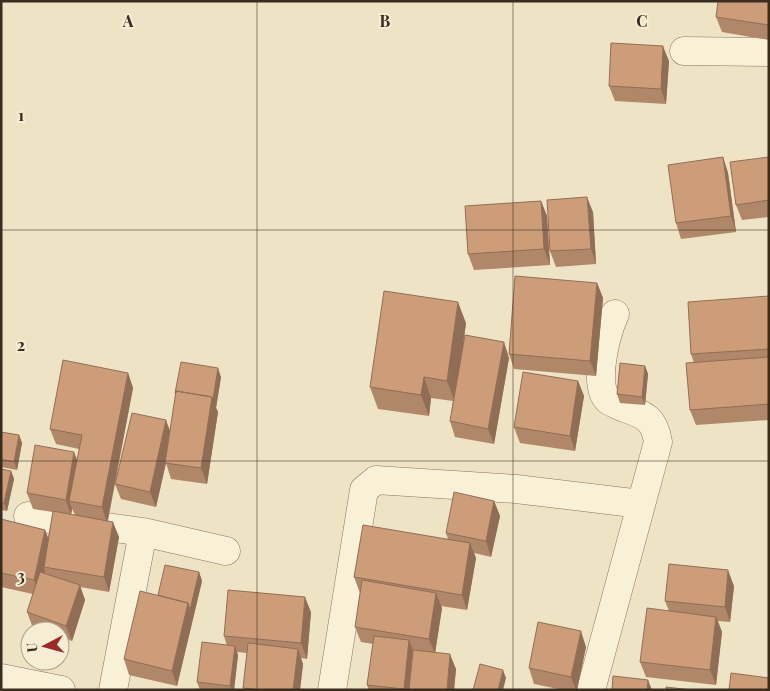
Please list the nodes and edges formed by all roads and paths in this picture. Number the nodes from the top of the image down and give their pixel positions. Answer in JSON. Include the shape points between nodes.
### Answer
{"nodes":[{"id":1,"x":684,"y":51,"type":"dead end"},
{"id":2,"x":769,"y":52,"type":"edge"},
{"id":3,"x":616,"y":314,"type":"dead end"},
{"id":4,"x":641,"y":504,"type":"junction"},
{"id":5,"x":28,"y":516,"type":"dead end"},
{"id":6,"x":143,"y":532,"type":"junction"},
{"id":7,"x":226,"y":551,"type":"dead end"},
{"id":8,"x":1,"y":678,"type":"edge"},
{"id":9,"x":61,"y":690,"type":"edge"},
{"id":10,"x":113,"y":690,"type":"edge"},
{"id":11,"x":332,"y":690,"type":"edge"},
{"id":12,"x":591,"y":690,"type":"edge"}],
"edges":[{"from":1,"to":2,"type":"street"},
{"from":3,"to":4,"type":"street","via":[[600,375],[604,394],[615,404],[650,420],[656,428],[658,442]]},
{"from":4,"to":11,"type":"street","via":[[516,489],[376,480],[364,490]]},
{"from":4,"to":12,"type":"street"},
{"from":5,"to":6,"type":"street"},
{"from":6,"to":7,"type":"street"},
{"from":6,"to":10,"type":"street"},
{"from":8,"to":9,"type":"street"}]}
